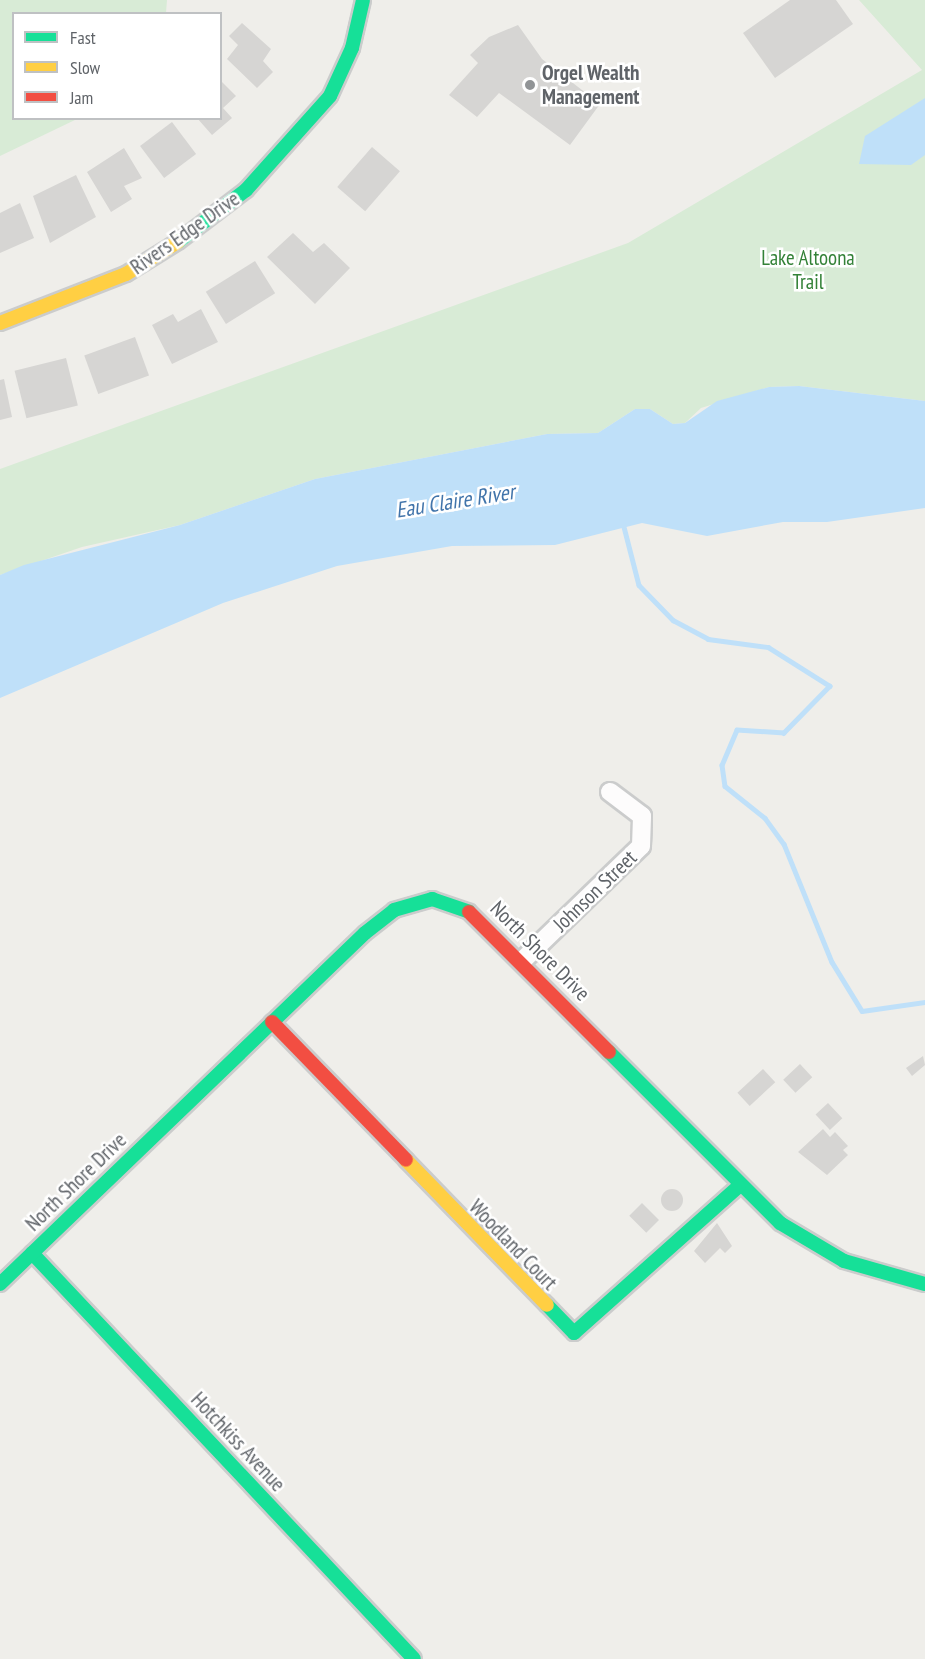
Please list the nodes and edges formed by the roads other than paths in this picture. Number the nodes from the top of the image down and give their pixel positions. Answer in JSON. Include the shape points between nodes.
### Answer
{"nodes":[{"id":1,"x":354,"y":0,"type":"edge"},
{"id":2,"x":363,"y":0,"type":"edge"},
{"id":3,"x":359,"y":24,"type":"junction"},
{"id":4,"x":0,"y":323,"type":"edge"},
{"id":5,"x":610,"y":792,"type":"dead end"},
{"id":6,"x":522,"y":961,"type":"junction"},
{"id":7,"x":272,"y":1022,"type":"junction"},
{"id":8,"x":738,"y":1186,"type":"junction"},
{"id":9,"x":32,"y":1253,"type":"junction"},
{"id":10,"x":0,"y":1284,"type":"edge"},
{"id":11,"x":925,"y":1284,"type":"edge"},
{"id":12,"x":414,"y":1659,"type":"edge"}],
"edges":[{"from":1,"to":3,"type":"street"},
{"from":2,"to":3,"type":"street","name":"Rivers Edge Drive"},
{"from":3,"to":4,"type":"street","name":"Rivers Edge Drive","via":[[341,75],[316,116],[219,213],[126,274]]},
{"from":5,"to":6,"type":"street","name":"Johnson Street","via":[[642,816],[641,846]]},
{"from":6,"to":7,"type":"street","name":"North Shore Drive","via":[[459,905],[418,900],[381,919]]},
{"from":6,"to":8,"type":"street","name":"North Shore Drive"},
{"from":7,"to":8,"type":"street","name":"Woodland Court","via":[[574,1333]]},
{"from":7,"to":9,"type":"street","name":"North Shore Drive"},
{"from":8,"to":11,"type":"street","name":"North Shore Drive","via":[[823,1251],[866,1270]]},
{"from":9,"to":10,"type":"street","name":"North Shore Drive"},
{"from":9,"to":12,"type":"street","name":"Hotchkiss Avenue"}]}
